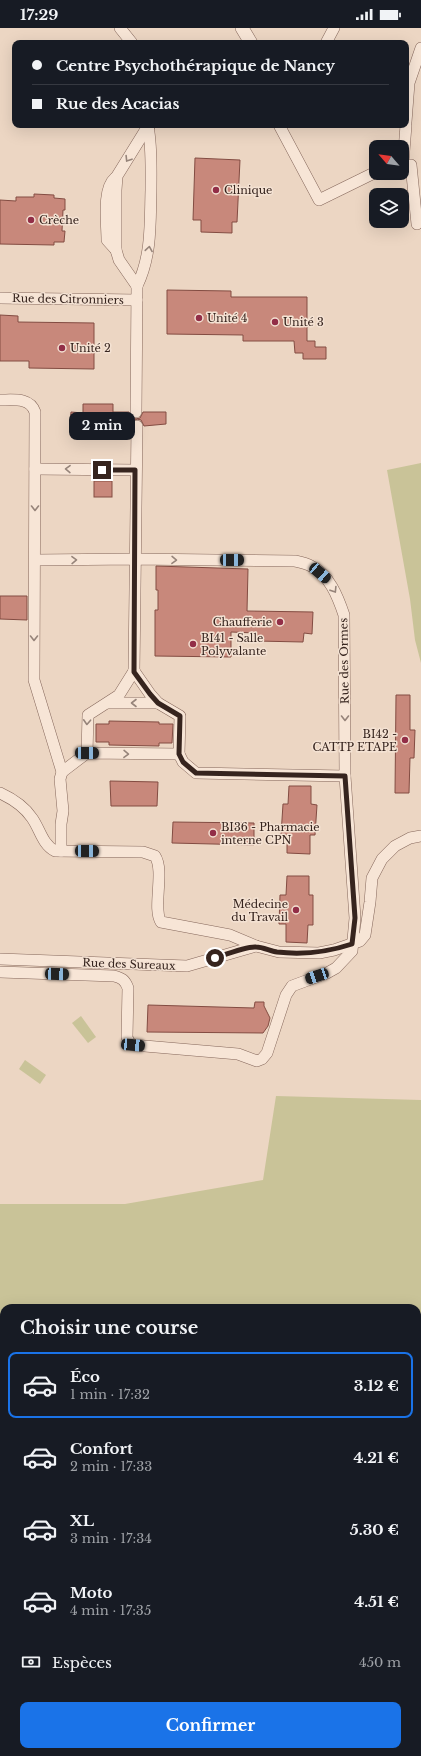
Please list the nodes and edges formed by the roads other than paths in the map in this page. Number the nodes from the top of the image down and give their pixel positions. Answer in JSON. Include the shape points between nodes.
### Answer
{"nodes":[{"id":1,"x":120,"y":28,"type":"edge"},
{"id":2,"x":334,"y":28,"type":"edge"},
{"id":3,"x":242,"y":29,"type":"edge"},
{"id":4,"x":130,"y":40,"type":"edge"},
{"id":5,"x":240,"y":40,"type":"edge"},
{"id":6,"x":249,"y":40,"type":"edge"},
{"id":7,"x":328,"y":40,"type":"edge"},
{"id":8,"x":421,"y":48,"type":"edge"},
{"id":9,"x":409,"y":83,"type":"edge"},
{"id":10,"x":146,"y":128,"type":"edge"},
{"id":11,"x":148,"y":128,"type":"edge"},
{"id":12,"x":281,"y":128,"type":"edge"},
{"id":13,"x":406,"y":128,"type":"edge"},
{"id":14,"x":407,"y":140,"type":"edge"},
{"id":15,"x":409,"y":165,"type":"edge"},
{"id":16,"x":369,"y":175,"type":"edge"},
{"id":17,"x":417,"y":224,"type":"dead end"},
{"id":18,"x":137,"y":286,"type":"junction"},
{"id":19,"x":0,"y":298,"type":"edge"},
{"id":20,"x":137,"y":300,"type":"junction"},
{"id":21,"x":0,"y":400,"type":"edge"},
{"id":22,"x":136,"y":412,"type":"dead end"},
{"id":23,"x":136,"y":426,"type":"dead end"},
{"id":24,"x":35,"y":469,"type":"junction"},
{"id":25,"x":135,"y":470,"type":"junction"},
{"id":26,"x":135,"y":559,"type":"junction"},
{"id":27,"x":35,"y":560,"type":"junction"},
{"id":28,"x":134,"y":672,"type":"junction"},
{"id":29,"x":109,"y":703,"type":"junction"},
{"id":30,"x":158,"y":703,"type":"junction"},
{"id":31,"x":87,"y":753,"type":"junction"},
{"id":32,"x":179,"y":754,"type":"junction"},
{"id":33,"x":62,"y":772,"type":"junction"},
{"id":34,"x":345,"y":776,"type":"junction"},
{"id":35,"x":0,"y":793,"type":"edge"},
{"id":36,"x":421,"y":836,"type":"edge"},
{"id":37,"x":61,"y":850,"type":"junction"},
{"id":38,"x":352,"y":944,"type":"junction"},
{"id":39,"x":256,"y":946,"type":"junction"},
{"id":40,"x":0,"y":958,"type":"edge"},
{"id":41,"x":0,"y":972,"type":"edge"}],
"edges":[{"from":1,"to":4,"type":"street"},
{"from":2,"to":7,"type":"street"},
{"from":3,"to":5,"type":"street"},
{"from":3,"to":6,"type":"street"},
{"from":8,"to":9,"type":"street"},
{"from":10,"to":18,"type":"street","one_way":true,"via":[[117,176],[116,250],[119,260]]},
{"from":18,"to":11,"type":"street","one_way":true,"via":[[144,272],[150,238],[151,144]]},
{"from":12,"to":16,"type":"street","via":[[319,200]]},
{"from":13,"to":14,"type":"street"},
{"from":15,"to":17,"type":"street"},
{"from":18,"to":20,"type":"street"},
{"from":19,"to":20,"type":"street","name":"Rue des Citronniers"},
{"from":20,"to":22,"type":"street"},
{"from":21,"to":24,"type":"street","via":[[22,400],[33,408],[36,426]]},
{"from":23,"to":25,"type":"street"},
{"from":25,"to":24,"type":"street","one_way":true},
{"from":24,"to":27,"type":"street","one_way":true},
{"from":25,"to":26,"type":"street"},
{"from":27,"to":26,"type":"street","name":"Rue des Ormes","one_way":true},
{"from":26,"to":28,"type":"street"},
{"from":26,"to":34,"type":"street","name":"Rue des Ormes","one_way":true,"via":[[295,561],[312,566],[327,580],[338,597],[344,615]]},
{"from":27,"to":33,"type":"street","one_way":true,"via":[[34,680]]},
{"from":28,"to":29,"type":"street","via":[[119,695]]},
{"from":28,"to":30,"type":"street"},
{"from":30,"to":29,"type":"street","one_way":true},
{"from":29,"to":31,"type":"street","one_way":true,"via":[[88,715]]},
{"from":30,"to":32,"type":"street","via":[[180,716]]},
{"from":31,"to":32,"type":"street","one_way":true},
{"from":31,"to":33,"type":"street"},
{"from":32,"to":34,"type":"street","via":[[183,762],[196,773]]},
{"from":33,"to":37,"type":"street"},
{"from":34,"to":38,"type":"street","name":"Rue des Ormes","via":[[355,918]]},
{"from":35,"to":37,"type":"street","via":[[15,800],[26,810],[49,848]]},
{"from":36,"to":38,"type":"street","via":[[410,838],[395,846],[382,859],[372,878],[365,935],[360,941]]},
{"from":37,"to":39,"type":"street","via":[[143,852],[155,856],[159,866],[160,922],[230,935]]},
{"from":38,"to":39,"type":"street","via":[[319,953],[269,951]]},
{"from":38,"to":41,"type":"street","via":[[352,951],[336,968],[292,986],[286,995],[267,1053],[257,1061],[238,1054],[133,1045],[126,1037],[128,988],[121,978]]},
{"from":39,"to":40,"type":"street","name":"Rue des Sureaux","via":[[187,966]]}]}
